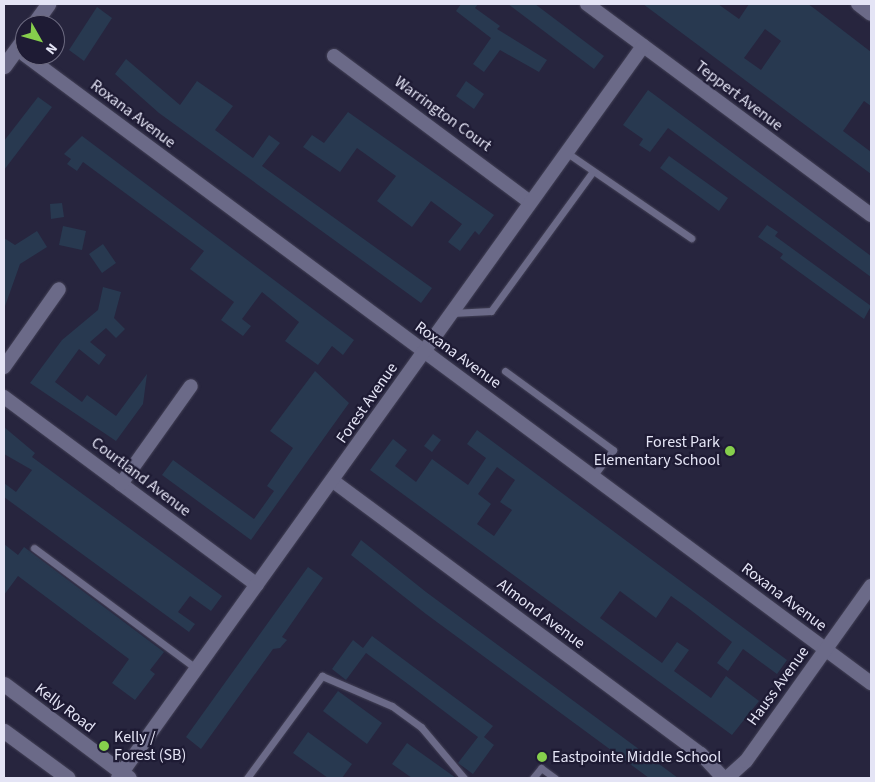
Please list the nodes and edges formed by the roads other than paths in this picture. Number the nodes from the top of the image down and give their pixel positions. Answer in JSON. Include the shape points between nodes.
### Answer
{"nodes":[{"id":1,"x":48,"y":4,"type":"edge"},
{"id":2,"x":587,"y":4,"type":"edge"},
{"id":3,"x":858,"y":4,"type":"edge"},
{"id":4,"x":871,"y":14,"type":"edge"},
{"id":5,"x":40,"y":15,"type":"edge"},
{"id":6,"x":643,"y":46,"type":"junction"},
{"id":7,"x":15,"y":56,"type":"edge"},
{"id":8,"x":334,"y":56,"type":"dead end"},
{"id":9,"x":44,"y":65,"type":"edge"},
{"id":10,"x":4,"y":66,"type":"edge"},
{"id":11,"x":566,"y":152,"type":"junction"},
{"id":12,"x":593,"y":171,"type":"junction"},
{"id":13,"x":530,"y":202,"type":"junction"},
{"id":14,"x":871,"y":215,"type":"edge"},
{"id":15,"x":691,"y":238,"type":"dead end"},
{"id":16,"x":59,"y":289,"type":"dead end"},
{"id":17,"x":452,"y":312,"type":"junction"},
{"id":18,"x":425,"y":352,"type":"junction"},
{"id":19,"x":4,"y":367,"type":"edge"},
{"id":20,"x":505,"y":371,"type":"dead end"},
{"id":21,"x":192,"y":386,"type":"dead end"},
{"id":22,"x":4,"y":397,"type":"edge"},
{"id":23,"x":593,"y":477,"type":"junction"},
{"id":24,"x":333,"y":481,"type":"junction"},
{"id":25,"x":121,"y":484,"type":"junction"},
{"id":26,"x":34,"y":548,"type":"dead end"},
{"id":27,"x":257,"y":585,"type":"junction"},
{"id":28,"x":871,"y":586,"type":"edge"},
{"id":29,"x":826,"y":650,"type":"junction"},
{"id":30,"x":197,"y":669,"type":"junction"},
{"id":31,"x":871,"y":683,"type":"edge"},
{"id":32,"x":4,"y":684,"type":"edge"},
{"id":33,"x":4,"y":731,"type":"edge"},
{"id":34,"x":123,"y":777,"type":"edge"},
{"id":35,"x":68,"y":778,"type":"edge"},
{"id":36,"x":247,"y":778,"type":"edge"},
{"id":37,"x":464,"y":778,"type":"edge"},
{"id":38,"x":533,"y":778,"type":"edge"},
{"id":39,"x":554,"y":778,"type":"edge"},
{"id":40,"x":723,"y":778,"type":"edge"},
{"id":41,"x":727,"y":778,"type":"edge"}],
"edges":[{"from":1,"to":5,"type":"street"},
{"from":2,"to":6,"type":"street","name":"Teppert Avenue"},
{"from":3,"to":4,"type":"street"},
{"from":6,"to":11,"type":"street","name":"Forest Avenue"},
{"from":6,"to":14,"type":"street","name":"Teppert Avenue"},
{"from":7,"to":10,"type":"street"},
{"from":8,"to":13,"type":"street","name":"Warrington Court"},
{"from":9,"to":18,"type":"street","name":"Roxana Avenue"},
{"from":11,"to":12,"type":"lane"},
{"from":11,"to":13,"type":"street","name":"Forest Avenue"},
{"from":12,"to":15,"type":"lane"},
{"from":12,"to":17,"type":"lane","via":[[491,311]]},
{"from":13,"to":17,"type":"street","name":"Forest Avenue"},
{"from":16,"to":19,"type":"street"},
{"from":17,"to":18,"type":"street","name":"Forest Avenue"},
{"from":18,"to":23,"type":"street","name":"Roxana Avenue"},
{"from":18,"to":24,"type":"street","name":"Forest Avenue"},
{"from":20,"to":23,"type":"lane","via":[[613,450]]},
{"from":21,"to":25,"type":"street"},
{"from":22,"to":25,"type":"street","name":"Courtland Avenue"},
{"from":23,"to":29,"type":"street","name":"Roxana Avenue"},
{"from":24,"to":27,"type":"street","name":"Forest Avenue"},
{"from":24,"to":40,"type":"street","name":"Almond Avenue","via":[[701,754]]},
{"from":25,"to":27,"type":"street","name":"Courtland Avenue"},
{"from":26,"to":30,"type":"lane"},
{"from":27,"to":30,"type":"street","name":"Forest Avenue"},
{"from":28,"to":29,"type":"street","name":"Hauss Avenue"},
{"from":29,"to":31,"type":"street","name":"Roxana Avenue"},
{"from":29,"to":41,"type":"street","name":"Hauss Avenue","via":[[746,761]]},
{"from":30,"to":34,"type":"street","name":"Forest Avenue"},
{"from":32,"to":34,"type":"street","name":"Kelly Road"},
{"from":33,"to":35,"type":"street"},
{"from":36,"to":37,"type":"lane","via":[[322,676],[392,706],[414,722]]},
{"from":38,"to":39,"type":"lane","via":[[541,768]]}]}
